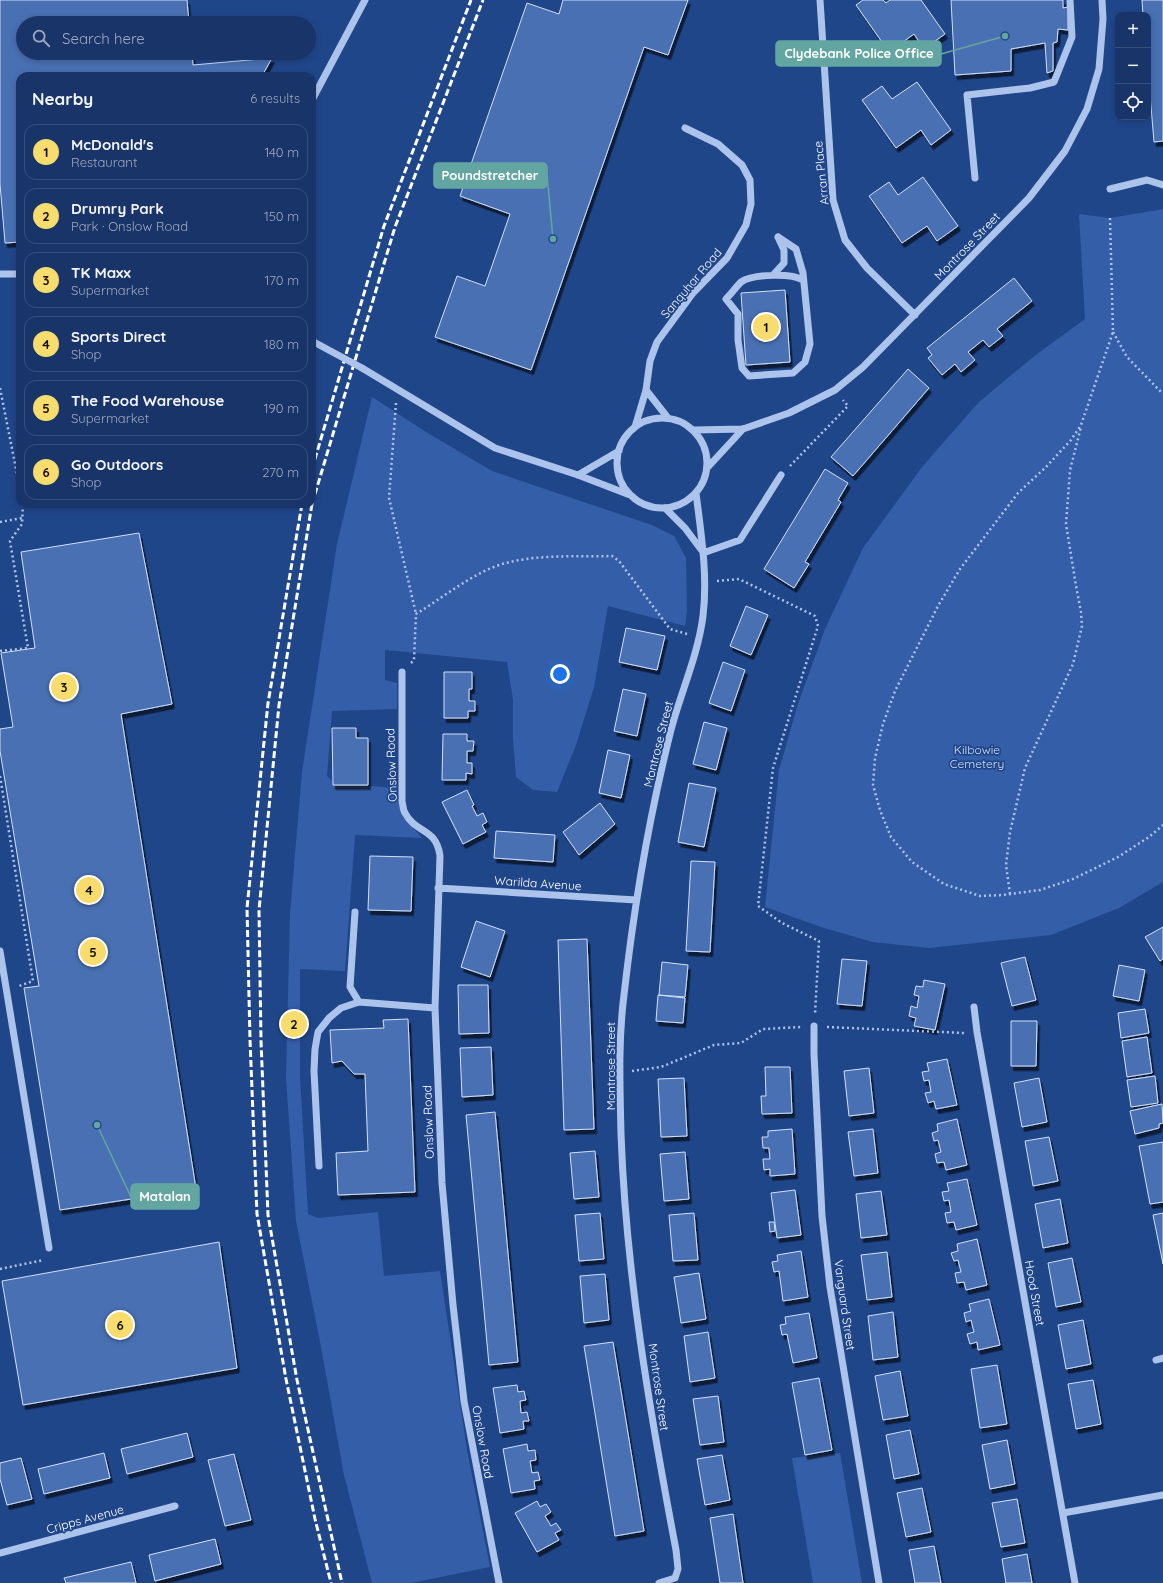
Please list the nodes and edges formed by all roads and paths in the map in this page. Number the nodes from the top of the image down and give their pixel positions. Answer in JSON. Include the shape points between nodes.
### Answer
{"nodes":[{"id":1,"x":365,"y":0,"type":"edge"},
{"id":2,"x":820,"y":0,"type":"edge"},
{"id":3,"x":1070,"y":0,"type":"edge"},
{"id":4,"x":1102,"y":0,"type":"edge"},
{"id":5,"x":316,"y":92,"type":"edge"},
{"id":6,"x":685,"y":128,"type":"dead end"},
{"id":7,"x":975,"y":178,"type":"dead end"},
{"id":8,"x":1163,"y":186,"type":"edge"},
{"id":9,"x":1110,"y":189,"type":"dead end"},
{"id":10,"x":1110,"y":218,"type":"dead end"},
{"id":11,"x":0,"y":274,"type":"edge"},
{"id":12,"x":16,"y":274,"type":"edge"},
{"id":13,"x":773,"y":275,"type":"junction"},
{"id":14,"x":804,"y":280,"type":"junction"},
{"id":15,"x":915,"y":315,"type":"junction"},
{"id":16,"x":1113,"y":332,"type":"junction"},
{"id":17,"x":316,"y":343,"type":"edge"},
{"id":18,"x":0,"y":388,"type":"edge"},
{"id":19,"x":396,"y":389,"type":"junction"},
{"id":20,"x":646,"y":390,"type":"junction"},
{"id":21,"x":835,"y":390,"type":"junction"},
{"id":22,"x":1163,"y":394,"type":"edge"},
{"id":23,"x":668,"y":418,"type":"junction"},
{"id":24,"x":1081,"y":425,"type":"junction"},
{"id":25,"x":635,"y":427,"type":"junction"},
{"id":26,"x":743,"y":429,"type":"junction"},
{"id":27,"x":694,"y":430,"type":"junction"},
{"id":28,"x":619,"y":451,"type":"junction"},
{"id":29,"x":708,"y":467,"type":"junction"},
{"id":30,"x":16,"y":469,"type":"edge"},
{"id":31,"x":578,"y":475,"type":"junction"},
{"id":32,"x":781,"y":475,"type":"joint"},
{"id":33,"x":696,"y":493,"type":"junction"},
{"id":34,"x":630,"y":494,"type":"junction"},
{"id":35,"x":23,"y":508,"type":"edge"},
{"id":36,"x":665,"y":508,"type":"junction"},
{"id":37,"x":22,"y":518,"type":"junction"},
{"id":38,"x":0,"y":522,"type":"edge"},
{"id":39,"x":703,"y":552,"type":"junction"},
{"id":40,"x":705,"y":581,"type":"junction"},
{"id":41,"x":416,"y":614,"type":"junction"},
{"id":42,"x":699,"y":638,"type":"junction"},
{"id":43,"x":0,"y":651,"type":"edge"},
{"id":44,"x":402,"y":672,"type":"joint"},
{"id":45,"x":1163,"y":825,"type":"edge"},
{"id":46,"x":438,"y":888,"type":"junction"},
{"id":47,"x":1010,"y":894,"type":"junction"},
{"id":48,"x":636,"y":900,"type":"junction"},
{"id":49,"x":355,"y":912,"type":"dead end"},
{"id":50,"x":0,"y":951,"type":"edge"},
{"id":51,"x":359,"y":1002,"type":"junction"},
{"id":52,"x":974,"y":1007,"type":"dead end"},
{"id":53,"x":435,"y":1008,"type":"junction"},
{"id":54,"x":814,"y":1026,"type":"junction"},
{"id":55,"x":977,"y":1032,"type":"junction"},
{"id":56,"x":619,"y":1072,"type":"junction"},
{"id":57,"x":319,"y":1166,"type":"dead end"},
{"id":58,"x":49,"y":1248,"type":"dead end"},
{"id":59,"x":1163,"y":1495,"type":"edge"},
{"id":60,"x":175,"y":1506,"type":"dead end"},
{"id":61,"x":1063,"y":1513,"type":"junction"},
{"id":62,"x":0,"y":1553,"type":"edge"},
{"id":63,"x":676,"y":1580,"type":"edge"},
{"id":64,"x":499,"y":1583,"type":"edge"},
{"id":65,"x":659,"y":1583,"type":"edge"},
{"id":66,"x":879,"y":1583,"type":"edge"},
{"id":67,"x":1075,"y":1583,"type":"edge"}],
"edges":[{"from":1,"to":5,"type":"street"},
{"from":2,"to":15,"type":"street","name":"Arran Place","via":[[833,200],[845,240],[867,268]]},
{"from":3,"to":7,"type":"street","via":[[1072,36],[1054,82],[1030,88],[967,95]]},
{"from":4,"to":15,"type":"street","name":"Montrose Street","via":[[1099,69],[1087,109],[1065,151],[1029,198]]},
{"from":6,"to":20,"type":"street","name":"Sanquhar Road","via":[[718,144],[742,165],[750,180],[751,204],[746,225],[727,258],[694,293],[657,342],[650,361]]},
{"from":8,"to":9,"type":"street","via":[[1147,180]]},
{"from":10,"to":16,"type":"path"},
{"from":11,"to":12,"type":"street"},
{"from":13,"to":14,"type":"street","via":[[797,276]]},
{"from":13,"to":14,"type":"street","via":[[784,263],[784,250],[778,237],[796,249]]},
{"from":13,"to":14,"type":"street","via":[[742,282],[726,299],[738,314],[742,368],[749,376],[793,373],[805,362],[810,344]]},
{"from":15,"to":21,"type":"street","name":"Montrose Street","via":[[863,367]]},
{"from":16,"to":22,"type":"path","via":[[1127,357]]},
{"from":16,"to":24,"type":"path"},
{"from":17,"to":19,"type":"street","bridge":true},
{"from":18,"to":30,"type":"path"},
{"from":19,"to":31,"type":"street","via":[[495,448]]},
{"from":19,"to":41,"type":"path","via":[[389,498]]},
{"from":20,"to":23,"type":"street"},
{"from":20,"to":25,"type":"street","name":"Sanquhar Road"},
{"from":21,"to":26,"type":"street","name":"Montrose Street","via":[[789,413]]},
{"from":21,"to":32,"type":"path","via":[[848,406]]},
{"from":23,"to":25,"type":"street","via":[[650,419]]},
{"from":23,"to":27,"type":"street","via":[[682,422]]},
{"from":24,"to":47,"type":"path","via":[[1070,470],[1066,524],[1082,626],[1073,664],[1025,768],[1010,832],[1006,865]]},
{"from":24,"to":47,"type":"path","via":[[1046,467],[1018,493],[960,569],[938,606],[895,691],[883,724],[875,758],[873,785],[880,810],[891,837],[912,862],[944,884],[980,896]]},
{"from":25,"to":28,"type":"street"},
{"from":26,"to":27,"type":"street","name":"Montrose Street"},
{"from":26,"to":29,"type":"street","name":"Montrose Street"},
{"from":27,"to":29,"type":"street","via":[[707,454]]},
{"from":28,"to":31,"type":"street"},
{"from":28,"to":34,"type":"street","via":[[617,467],[621,482]]},
{"from":29,"to":33,"type":"street","via":[[702,485]]},
{"from":31,"to":34,"type":"street"},
{"from":32,"to":39,"type":"street","via":[[740,540]]},
{"from":33,"to":36,"type":"street","via":[[682,504]]},
{"from":33,"to":39,"type":"street","name":"Montrose Street"},
{"from":34,"to":36,"type":"street","via":[[652,507]]},
{"from":35,"to":37,"type":"path"},
{"from":36,"to":39,"type":"street","via":[[685,528]]},
{"from":37,"to":38,"type":"path"},
{"from":37,"to":43,"type":"path","via":[[22,524],[10,541],[28,648]]},
{"from":39,"to":40,"type":"street","name":"Montrose Street"},
{"from":40,"to":42,"type":"street","name":"Montrose Street"},
{"from":40,"to":54,"type":"path","via":[[739,579],[815,616],[818,626],[773,768],[758,906],[782,923],[818,941]]},
{"from":41,"to":42,"type":"path","via":[[476,576],[504,563],[526,558],[612,556],[619,561],[670,629]]},
{"from":41,"to":44,"type":"path","via":[[414,660]]},
{"from":42,"to":48,"type":"street","name":"Montrose Street","via":[[672,729]]},
{"from":44,"to":46,"type":"street","name":"Onslow Road","via":[[402,801],[405,813],[413,823],[434,838],[438,846]]},
{"from":45,"to":47,"type":"path","via":[[1118,857],[1073,879],[1040,890]]},
{"from":46,"to":48,"type":"street","name":"Warilda Avenue"},
{"from":46,"to":53,"type":"street","name":"Onslow Road"},
{"from":48,"to":56,"type":"street","name":"Montrose Street","via":[[620,1031]]},
{"from":49,"to":51,"type":"street","via":[[350,987]]},
{"from":50,"to":58,"type":"street"},
{"from":51,"to":53,"type":"street"},
{"from":51,"to":57,"type":"street","via":[[341,1008],[318,1032],[314,1071]]},
{"from":52,"to":55,"type":"street","name":"Hood Street"},
{"from":53,"to":64,"type":"street","name":"Onslow Road","via":[[442,1183],[453,1304],[464,1401]]},
{"from":54,"to":55,"type":"path"},
{"from":54,"to":56,"type":"path","via":[[763,1029],[741,1043],[714,1045],[661,1067]]},
{"from":54,"to":66,"type":"street","name":"Vanguard Street","via":[[824,1232],[830,1287]]},
{"from":55,"to":61,"type":"street","name":"Hood Street"},
{"from":56,"to":63,"type":"street","name":"Montrose Street","via":[[622,1169],[631,1269],[652,1420],[676,1550]]},
{"from":59,"to":61,"type":"street"},
{"from":60,"to":62,"type":"street","name":"Cripps Avenue"},
{"from":61,"to":67,"type":"street","name":"Hood Street"},
{"from":63,"to":65,"type":"street"}]}
